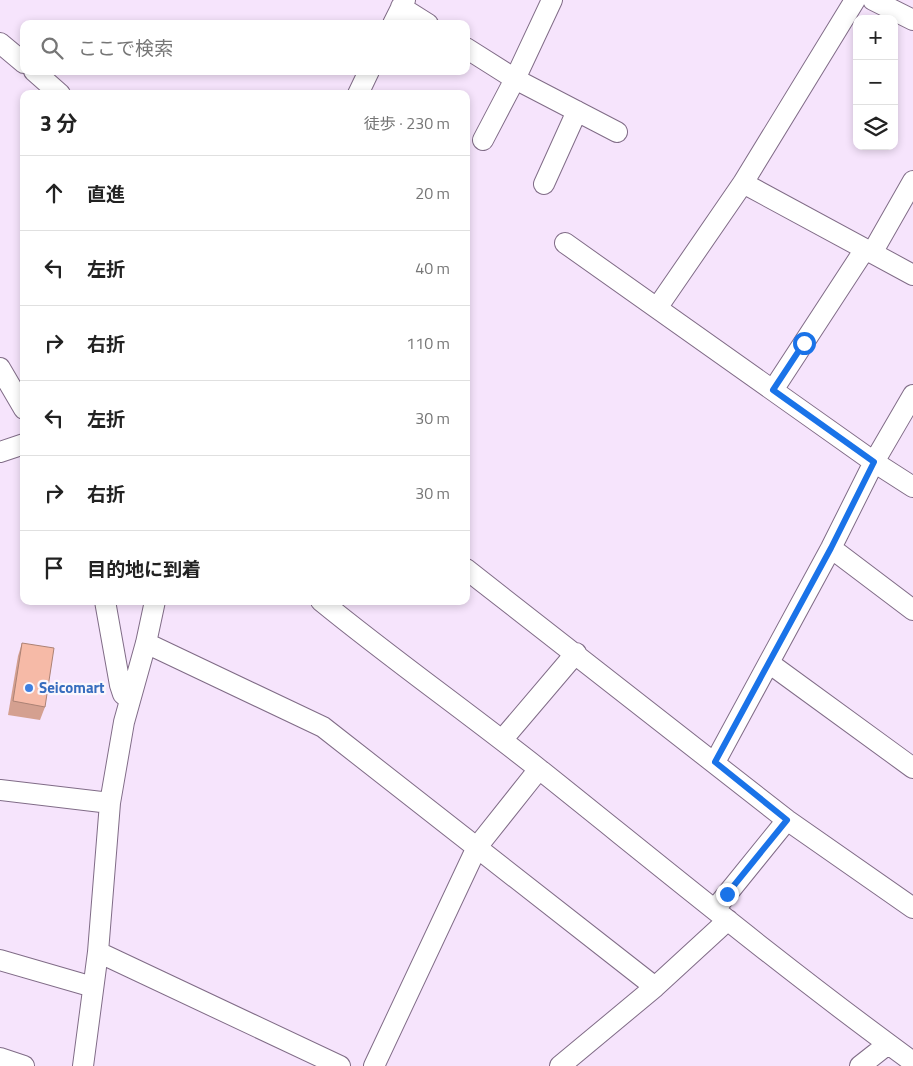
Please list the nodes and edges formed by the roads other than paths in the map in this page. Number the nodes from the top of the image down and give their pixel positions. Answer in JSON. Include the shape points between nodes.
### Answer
{"nodes":[{"id":1,"x":552,"y":0,"type":"edge"},
{"id":2,"x":855,"y":0,"type":"edge"},
{"id":3,"x":873,"y":0,"type":"edge"},
{"id":4,"x":399,"y":10,"type":"edge"},
{"id":5,"x":420,"y":20,"type":"edge"},
{"id":6,"x":913,"y":20,"type":"edge"},
{"id":7,"x":0,"y":43,"type":"edge"},
{"id":8,"x":470,"y":51,"type":"edge"},
{"id":9,"x":20,"y":60,"type":"edge"},
{"id":10,"x":39,"y":75,"type":"edge"},
{"id":11,"x":367,"y":75,"type":"edge"},
{"id":12,"x":515,"y":79,"type":"junction"},
{"id":13,"x":55,"y":90,"type":"edge"},
{"id":14,"x":360,"y":90,"type":"edge"},
{"id":15,"x":577,"y":111,"type":"junction"},
{"id":16,"x":618,"y":132,"type":"dead end"},
{"id":17,"x":483,"y":140,"type":"dead end"},
{"id":18,"x":913,"y":181,"type":"edge"},
{"id":19,"x":743,"y":183,"type":"junction"},
{"id":20,"x":544,"y":184,"type":"dead end"},
{"id":21,"x":565,"y":243,"type":"dead end"},
{"id":22,"x":869,"y":251,"type":"junction"},
{"id":23,"x":913,"y":275,"type":"edge"},
{"id":24,"x":657,"y":308,"type":"junction"},
{"id":25,"x":0,"y":368,"type":"edge"},
{"id":26,"x":773,"y":390,"type":"junction"},
{"id":27,"x":913,"y":395,"type":"edge"},
{"id":28,"x":20,"y":402,"type":"edge"},
{"id":29,"x":20,"y":445,"type":"edge"},
{"id":30,"x":0,"y":452,"type":"edge"},
{"id":31,"x":874,"y":462,"type":"junction"},
{"id":32,"x":913,"y":487,"type":"edge"},
{"id":33,"x":831,"y":548,"type":"junction"},
{"id":34,"x":470,"y":571,"type":"edge"},
{"id":35,"x":106,"y":605,"type":"edge"},
{"id":36,"x":155,"y":605,"type":"edge"},
{"id":37,"x":326,"y":605,"type":"edge"},
{"id":38,"x":913,"y":610,"type":"edge"},
{"id":39,"x":146,"y":643,"type":"junction"},
{"id":40,"x":576,"y":653,"type":"junction"},
{"id":41,"x":769,"y":663,"type":"junction"},
{"id":42,"x":129,"y":699,"type":"junction"},
{"id":43,"x":502,"y":740,"type":"junction"},
{"id":44,"x":715,"y":762,"type":"junction"},
{"id":45,"x":913,"y":768,"type":"edge"},
{"id":46,"x":539,"y":769,"type":"junction"},
{"id":47,"x":0,"y":790,"type":"edge"},
{"id":48,"x":110,"y":804,"type":"junction"},
{"id":49,"x":787,"y":820,"type":"junction"},
{"id":50,"x":477,"y":847,"type":"junction"},
{"id":51,"x":913,"y":908,"type":"edge"},
{"id":52,"x":721,"y":915,"type":"junction"},
{"id":53,"x":98,"y":952,"type":"junction"},
{"id":54,"x":0,"y":960,"type":"edge"},
{"id":55,"x":655,"y":986,"type":"junction"},
{"id":56,"x":93,"y":987,"type":"junction"},
{"id":57,"x":888,"y":1044,"type":"junction"},
{"id":58,"x":0,"y":1058,"type":"edge"},
{"id":59,"x":913,"y":1062,"type":"edge"},
{"id":60,"x":24,"y":1066,"type":"edge"},
{"id":61,"x":83,"y":1066,"type":"edge"},
{"id":62,"x":340,"y":1066,"type":"edge"},
{"id":63,"x":374,"y":1066,"type":"edge"},
{"id":64,"x":560,"y":1066,"type":"edge"},
{"id":65,"x":860,"y":1066,"type":"edge"}],
"edges":[{"from":1,"to":12,"type":"street"},
{"from":2,"to":19,"type":"street"},
{"from":3,"to":6,"type":"street"},
{"from":4,"to":5,"type":"street"},
{"from":7,"to":9,"type":"street"},
{"from":8,"to":12,"type":"street"},
{"from":10,"to":13,"type":"street"},
{"from":11,"to":14,"type":"street"},
{"from":12,"to":15,"type":"street"},
{"from":12,"to":17,"type":"street"},
{"from":15,"to":16,"type":"street"},
{"from":15,"to":20,"type":"street"},
{"from":18,"to":22,"type":"street"},
{"from":19,"to":22,"type":"street"},
{"from":19,"to":24,"type":"street"},
{"from":21,"to":24,"type":"street"},
{"from":22,"to":23,"type":"street"},
{"from":22,"to":26,"type":"street"},
{"from":24,"to":26,"type":"street"},
{"from":25,"to":28,"type":"street"},
{"from":26,"to":31,"type":"street"},
{"from":27,"to":31,"type":"street"},
{"from":29,"to":30,"type":"street"},
{"from":31,"to":32,"type":"street"},
{"from":31,"to":33,"type":"street"},
{"from":33,"to":38,"type":"street"},
{"from":33,"to":41,"type":"street"},
{"from":34,"to":40,"type":"street"},
{"from":35,"to":42,"type":"street","via":[[120,685]]},
{"from":36,"to":39,"type":"street"},
{"from":37,"to":43,"type":"street"},
{"from":39,"to":42,"type":"street"},
{"from":39,"to":50,"type":"street","via":[[323,727]]},
{"from":40,"to":43,"type":"street"},
{"from":40,"to":44,"type":"street"},
{"from":41,"to":44,"type":"street"},
{"from":41,"to":45,"type":"street"},
{"from":42,"to":48,"type":"street"},
{"from":43,"to":46,"type":"street"},
{"from":44,"to":49,"type":"street"},
{"from":46,"to":50,"type":"street"},
{"from":46,"to":52,"type":"street"},
{"from":47,"to":48,"type":"street"},
{"from":48,"to":53,"type":"street"},
{"from":49,"to":51,"type":"street"},
{"from":49,"to":52,"type":"street"},
{"from":50,"to":55,"type":"street"},
{"from":50,"to":63,"type":"street"},
{"from":52,"to":55,"type":"street"},
{"from":52,"to":57,"type":"street"},
{"from":53,"to":56,"type":"street"},
{"from":53,"to":62,"type":"street"},
{"from":54,"to":56,"type":"street"},
{"from":55,"to":64,"type":"street"},
{"from":56,"to":61,"type":"street"},
{"from":57,"to":59,"type":"street"},
{"from":57,"to":65,"type":"street"},
{"from":58,"to":60,"type":"street"}]}
